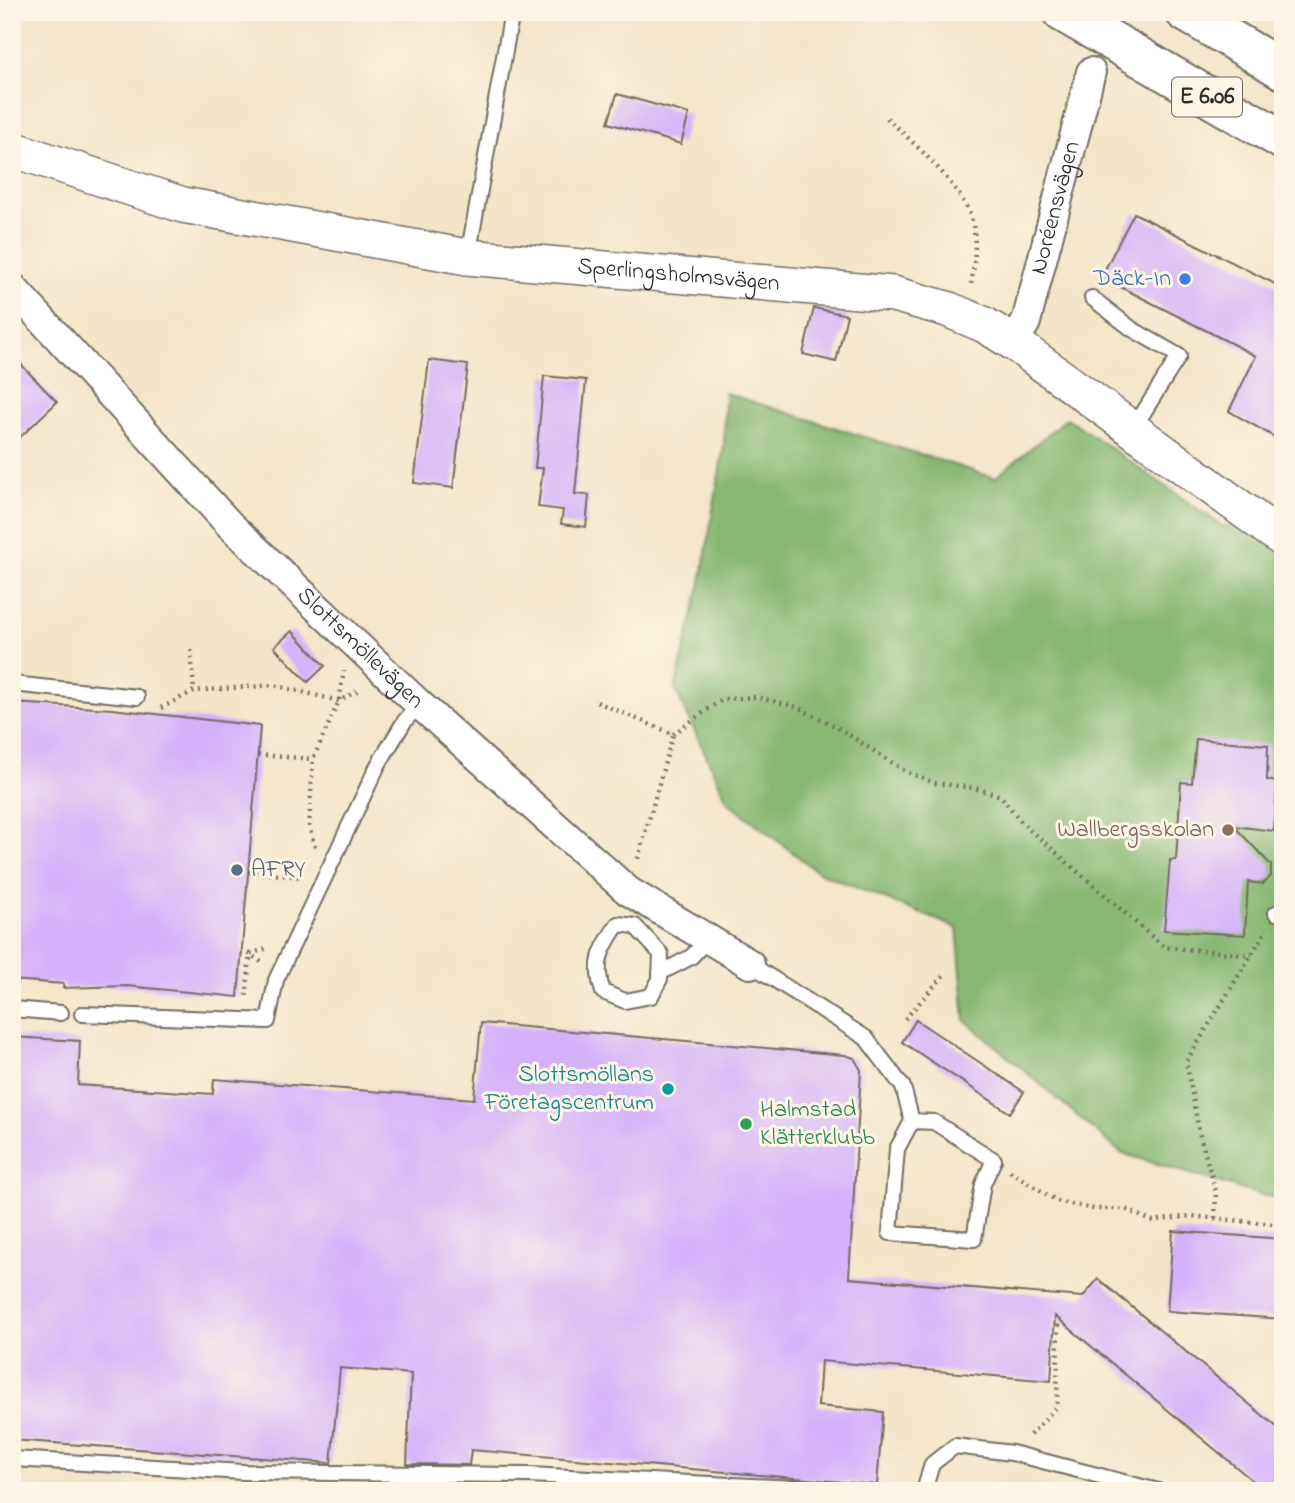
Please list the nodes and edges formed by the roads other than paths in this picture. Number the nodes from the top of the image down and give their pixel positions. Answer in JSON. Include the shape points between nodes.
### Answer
{"nodes":[{"id":1,"x":512,"y":12,"type":"edge"},
{"id":2,"x":1062,"y":12,"type":"edge"},
{"id":3,"x":1185,"y":12,"type":"edge"},
{"id":4,"x":1283,"y":70,"type":"edge"},
{"id":5,"x":1091,"y":72,"type":"dead end"},
{"id":6,"x":1283,"y":140,"type":"edge"},
{"id":7,"x":12,"y":149,"type":"edge"},
{"id":8,"x":467,"y":257,"type":"junction"},
{"id":9,"x":12,"y":287,"type":"edge"},
{"id":10,"x":1092,"y":298,"type":"dead end"},
{"id":11,"x":1014,"y":343,"type":"junction"},
{"id":12,"x":1133,"y":430,"type":"junction"},
{"id":13,"x":1283,"y":540,"type":"edge"},
{"id":14,"x":12,"y":684,"type":"edge"},
{"id":15,"x":137,"y":697,"type":"dead end"},
{"id":16,"x":419,"y":704,"type":"junction"},
{"id":17,"x":708,"y":939,"type":"junction"},
{"id":18,"x":750,"y":964,"type":"joint"},
{"id":19,"x":660,"y":972,"type":"junction"},
{"id":20,"x":12,"y":1009,"type":"edge"},
{"id":21,"x":61,"y":1013,"type":"dead end"},
{"id":22,"x":82,"y":1014,"type":"dead end"},
{"id":23,"x":912,"y":1121,"type":"junction"},
{"id":24,"x":12,"y":1459,"type":"edge"},
{"id":25,"x":856,"y":1491,"type":"edge"},
{"id":26,"x":924,"y":1491,"type":"edge"},
{"id":27,"x":1158,"y":1491,"type":"edge"}],
"edges":[{"from":1,"to":8,"type":"lane"},
{"from":2,"to":6,"type":"highway","number":"E 6.06"},
{"from":3,"to":4,"type":"highway","number":"E 6.06"},
{"from":5,"to":11,"type":"street","name":"Noréensvägen","via":[[1026,323]]},
{"from":7,"to":8,"type":"street","name":"Sperlingsholmsvägen","via":[[183,205]]},
{"from":8,"to":11,"type":"street","name":"Sperlingsholmsvägen","via":[[893,294],[966,317]]},
{"from":9,"to":16,"type":"street","name":"Slottsmöllevägen","via":[[230,525]]},
{"from":10,"to":12,"type":"lane","via":[[1132,329],[1179,356]]},
{"from":11,"to":12,"type":"street","name":"Sperlingsholmsvägen"},
{"from":12,"to":13,"type":"street","name":"Sperlingsholmsvägen"},
{"from":14,"to":15,"type":"lane"},
{"from":16,"to":17,"type":"street","name":"Slottsmöllevägen","via":[[628,891]]},
{"from":16,"to":22,"type":"lane","via":[[378,765],[276,980],[268,1021]]},
{"from":17,"to":18,"type":"street","name":"Slottsmöllevägen"},
{"from":17,"to":19,"type":"lane","via":[[691,957]]},
{"from":18,"to":23,"type":"lane","via":[[866,1038],[903,1087]]},
{"from":19,"to":19,"type":"lane","via":[[661,954],[647,936],[635,926],[618,924],[604,943],[596,972],[603,992],[625,1001],[651,996]]},
{"from":20,"to":21,"type":"lane"},
{"from":23,"to":23,"type":"lane","via":[[934,1122],[994,1160],[983,1184],[974,1239],[890,1233],[897,1149]]},
{"from":24,"to":25,"type":"lane","via":[[244,1472],[529,1475]]},
{"from":26,"to":27,"type":"lane","via":[[932,1464],[955,1446],[1012,1453]]}]}
